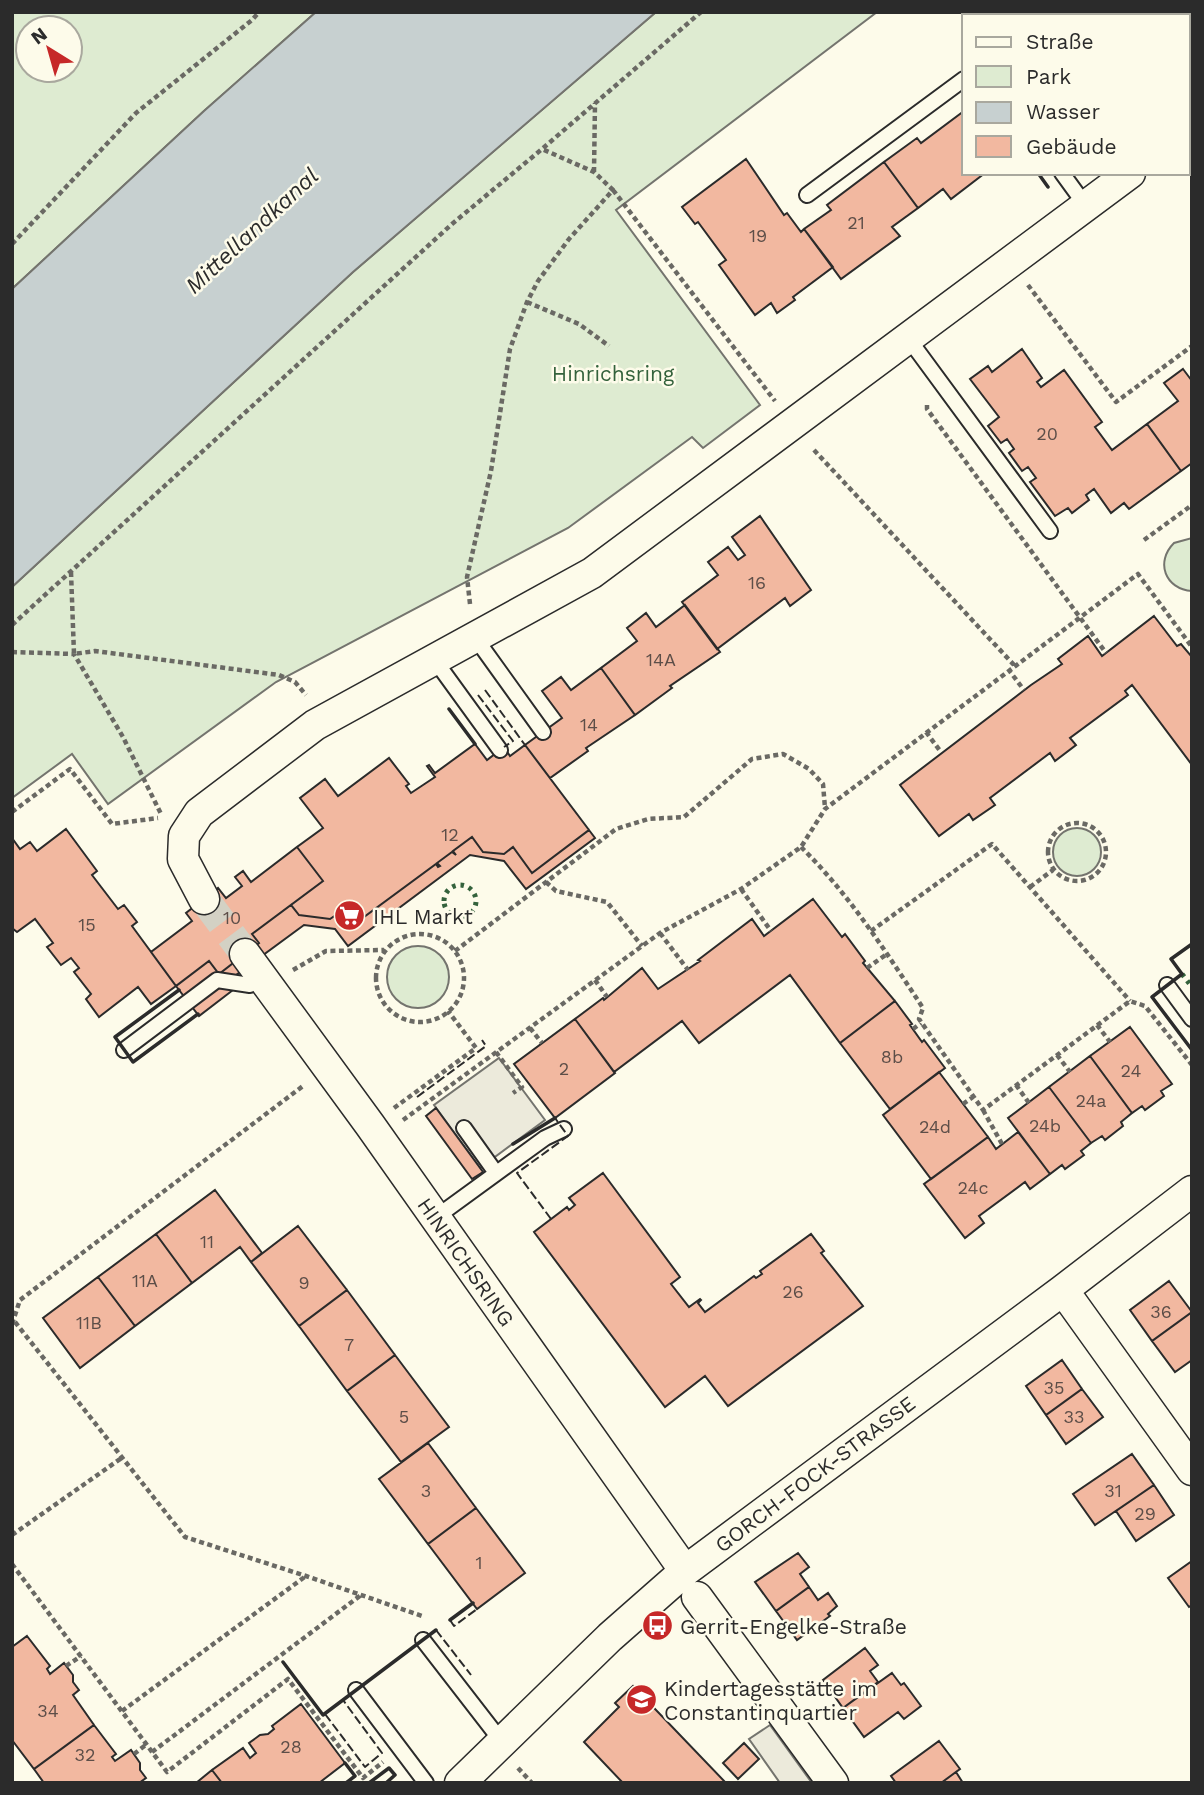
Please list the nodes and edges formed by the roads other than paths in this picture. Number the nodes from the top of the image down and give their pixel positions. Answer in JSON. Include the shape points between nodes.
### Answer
{"nodes":[{"id":1,"x":962,"y":80,"type":"edge"},
{"id":2,"x":1063,"y":175,"type":"edge"},
{"id":3,"x":1115,"y":179,"type":"edge"},
{"id":4,"x":807,"y":195,"type":"dead end"},
{"id":5,"x":1086,"y":206,"type":"junction"},
{"id":6,"x":908,"y":338,"type":"junction"},
{"id":7,"x":1050,"y":531,"type":"dead end"},
{"id":8,"x":474,"y":636,"type":"junction"},
{"id":9,"x":434,"y":659,"type":"junction"},
{"id":10,"x":543,"y":732,"type":"dead end"},
{"id":11,"x":500,"y":750,"type":"dead end"},
{"id":12,"x":204,"y":899,"type":"tunnel mouth"},
{"id":13,"x":253,"y":965,"type":"joint"},
{"id":14,"x":1167,"y":985,"type":"dead end"},
{"id":15,"x":1192,"y":1019,"type":"edge"},
{"id":16,"x":124,"y":1050,"type":"dead end"},
{"id":17,"x":464,"y":1128,"type":"dead end"},
{"id":18,"x":564,"y":1129,"type":"dead end"},
{"id":19,"x":496,"y":1173,"type":"junction"},
{"id":20,"x":1192,"y":1191,"type":"edge"},
{"id":21,"x":435,"y":1218,"type":"junction"},
{"id":22,"x":1063,"y":1290,"type":"junction"},
{"id":23,"x":1192,"y":1470,"type":"edge"},
{"id":24,"x":685,"y":1570,"type":"junction"},
{"id":25,"x":697,"y":1597,"type":"dead end"},
{"id":26,"x":423,"y":1640,"type":"dead end"},
{"id":27,"x":356,"y":1690,"type":"dead end"},
{"id":28,"x":502,"y":1742,"type":"junction"},
{"id":29,"x":426,"y":1783,"type":"edge"},
{"id":30,"x":460,"y":1783,"type":"edge"},
{"id":31,"x":833,"y":1783,"type":"edge"}],
"edges":[{"from":1,"to":4,"type":"lane"},
{"from":2,"to":5,"type":"lane"},
{"from":3,"to":5,"type":"street"},
{"from":5,"to":6,"type":"street"},
{"from":6,"to":7,"type":"lane"},
{"from":6,"to":8,"type":"street","via":[[592,573]]},
{"from":8,"to":9,"type":"street"},
{"from":8,"to":10,"type":"lane"},
{"from":9,"to":11,"type":"lane"},
{"from":9,"to":12,"type":"street","via":[[315,725],[199,813],[184,836],[183,859]]},
{"from":13,"to":16,"type":"lane","via":[[250,985],[217,980]]},
{"from":13,"to":21,"type":"street","name":"HINRICHSRING","via":[[328,1067],[385,1124]]},
{"from":14,"to":15,"type":"lane"},
{"from":17,"to":19,"type":"lane"},
{"from":18,"to":19,"type":"lane"},
{"from":19,"to":21,"type":"lane"},
{"from":20,"to":22,"type":"street","name":"GORCH-FOCK-STRASSE"},
{"from":21,"to":24,"type":"street","name":"HINRICHSRING"},
{"from":22,"to":23,"type":"street"},
{"from":22,"to":24,"type":"street","name":"GORCH-FOCK-STRASSE"},
{"from":24,"to":28,"type":"street","name":"GORCH-FOCK-STRASSE"},
{"from":25,"to":31,"type":"street"},
{"from":26,"to":28,"type":"lane"},
{"from":27,"to":29,"type":"lane"},
{"from":28,"to":30,"type":"street","name":"GORCH-FOCK-STRASSE"}]}
